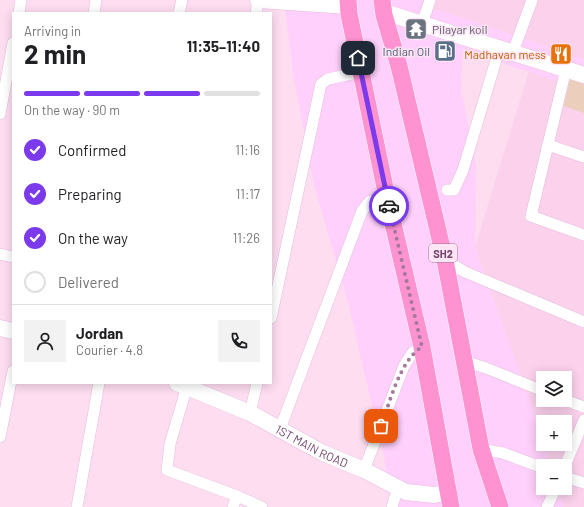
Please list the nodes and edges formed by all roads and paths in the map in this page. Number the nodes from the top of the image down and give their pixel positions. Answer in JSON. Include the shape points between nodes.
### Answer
{"nodes":[{"id":1,"x":21,"y":0,"type":"edge"},
{"id":2,"x":96,"y":0,"type":"edge"},
{"id":3,"x":182,"y":0,"type":"edge"},
{"id":4,"x":258,"y":0,"type":"edge"},
{"id":5,"x":430,"y":0,"type":"edge"},
{"id":6,"x":532,"y":0,"type":"edge"},
{"id":7,"x":348,"y":3,"type":"edge"},
{"id":8,"x":383,"y":5,"type":"edge"},
{"id":9,"x":18,"y":12,"type":"edge"},
{"id":10,"x":94,"y":12,"type":"edge"},
{"id":11,"x":179,"y":12,"type":"edge"},
{"id":12,"x":256,"y":12,"type":"edge"},
{"id":13,"x":423,"y":21,"type":"junction"},
{"id":14,"x":12,"y":48,"type":"edge"},
{"id":15,"x":506,"y":50,"type":"junction"},
{"id":16,"x":566,"y":69,"type":"junction"},
{"id":17,"x":361,"y":72,"type":"junction"},
{"id":18,"x":584,"y":75,"type":"edge"},
{"id":19,"x":0,"y":114,"type":"edge"},
{"id":20,"x":548,"y":145,"type":"junction"},
{"id":21,"x":584,"y":157,"type":"edge"},
{"id":22,"x":447,"y":190,"type":"dead end"},
{"id":23,"x":388,"y":202,"type":"junction"},
{"id":24,"x":584,"y":235,"type":"edge"},
{"id":25,"x":0,"y":254,"type":"edge"},
{"id":26,"x":12,"y":257,"type":"edge"},
{"id":27,"x":445,"y":260,"type":"junction"},
{"id":28,"x":272,"y":313,"type":"edge"},
{"id":29,"x":584,"y":322,"type":"edge"},
{"id":30,"x":0,"y":328,"type":"edge"},
{"id":31,"x":12,"y":331,"type":"edge"},
{"id":32,"x":422,"y":347,"type":"junction"},
{"id":33,"x":464,"y":361,"type":"junction"},
{"id":34,"x":12,"y":376,"type":"edge"},
{"id":35,"x":99,"y":384,"type":"edge"},
{"id":36,"x":184,"y":384,"type":"edge"},
{"id":37,"x":257,"y":384,"type":"edge"},
{"id":38,"x":536,"y":388,"type":"edge"},
{"id":39,"x":572,"y":403,"type":"edge"},
{"id":40,"x":584,"y":407,"type":"edge"},
{"id":41,"x":250,"y":413,"type":"junction"},
{"id":42,"x":584,"y":420,"type":"edge"},
{"id":43,"x":280,"y":429,"type":"junction"},
{"id":44,"x":0,"y":436,"type":"edge"},
{"id":45,"x":482,"y":449,"type":"junction"},
{"id":46,"x":568,"y":459,"type":"edge"},
{"id":47,"x":536,"y":465,"type":"edge"},
{"id":48,"x":364,"y":470,"type":"junction"},
{"id":49,"x":572,"y":479,"type":"edge"},
{"id":50,"x":584,"y":483,"type":"edge"},
{"id":51,"x":398,"y":487,"type":"junction"},
{"id":52,"x":553,"y":495,"type":"edge"},
{"id":53,"x":237,"y":496,"type":"junction"},
{"id":54,"x":450,"y":499,"type":"edge"},
{"id":55,"x":77,"y":507,"type":"edge"},
{"id":56,"x":233,"y":507,"type":"edge"},
{"id":57,"x":262,"y":507,"type":"edge"},
{"id":58,"x":392,"y":507,"type":"edge"},
{"id":59,"x":500,"y":507,"type":"edge"},
{"id":60,"x":547,"y":507,"type":"edge"}],
"edges":[{"from":1,"to":9,"type":"street"},
{"from":2,"to":10,"type":"street"},
{"from":3,"to":11,"type":"street"},
{"from":4,"to":7,"type":"street"},
{"from":4,"to":12,"type":"street"},
{"from":5,"to":13,"type":"street"},
{"from":6,"to":15,"type":"street"},
{"from":7,"to":17,"type":"main road"},
{"from":8,"to":13,"type":"street"},
{"from":8,"to":27,"type":"main road","number":"SH2"},
{"from":13,"to":15,"type":"street"},
{"from":13,"to":15,"type":"street","via":[[485,40]]},
{"from":14,"to":19,"type":"street"},
{"from":15,"to":16,"type":"street"},
{"from":15,"to":22,"type":"street","via":[[463,170],[454,190]]},
{"from":16,"to":18,"type":"street"},
{"from":16,"to":20,"type":"street"},
{"from":17,"to":23,"type":"main road"},
{"from":17,"to":28,"type":"street","via":[[328,79],[321,84]]},
{"from":20,"to":21,"type":"street"},
{"from":20,"to":24,"type":"street","via":[[531,216]]},
{"from":23,"to":32,"type":"main road"},
{"from":23,"to":43,"type":"street","via":[[370,201],[362,210]]},
{"from":25,"to":26,"type":"street"},
{"from":27,"to":29,"type":"street","via":[[465,272]]},
{"from":27,"to":33,"type":"main road","number":"SH2"},
{"from":30,"to":31,"type":"street"},
{"from":32,"to":48,"type":"street","via":[[413,352],[404,366]]},
{"from":32,"to":54,"type":"main road"},
{"from":33,"to":38,"type":"street"},
{"from":33,"to":45,"type":"main road","number":"SH2"},
{"from":34,"to":44,"type":"street"},
{"from":35,"to":55,"type":"street"},
{"from":36,"to":41,"type":"street","name":"1ST MAIN ROAD"},
{"from":36,"to":53,"type":"street","via":[[170,444],[167,470]]},
{"from":37,"to":41,"type":"street"},
{"from":39,"to":40,"type":"street"},
{"from":41,"to":43,"type":"street","name":"1ST MAIN ROAD"},
{"from":42,"to":46,"type":"street"},
{"from":43,"to":48,"type":"street","name":"1ST MAIN ROAD","via":[[324,453]]},
{"from":45,"to":47,"type":"street","via":[[503,453]]},
{"from":45,"to":59,"type":"main road","number":"SH2"},
{"from":48,"to":51,"type":"street","name":"1ST MAIN ROAD"},
{"from":49,"to":50,"type":"street"},
{"from":51,"to":54,"type":"street","name":"1ST MAIN ROAD","via":[[406,492]]},
{"from":51,"to":58,"type":"street"},
{"from":52,"to":60,"type":"street"},
{"from":53,"to":56,"type":"street"},
{"from":53,"to":57,"type":"street"}]}
